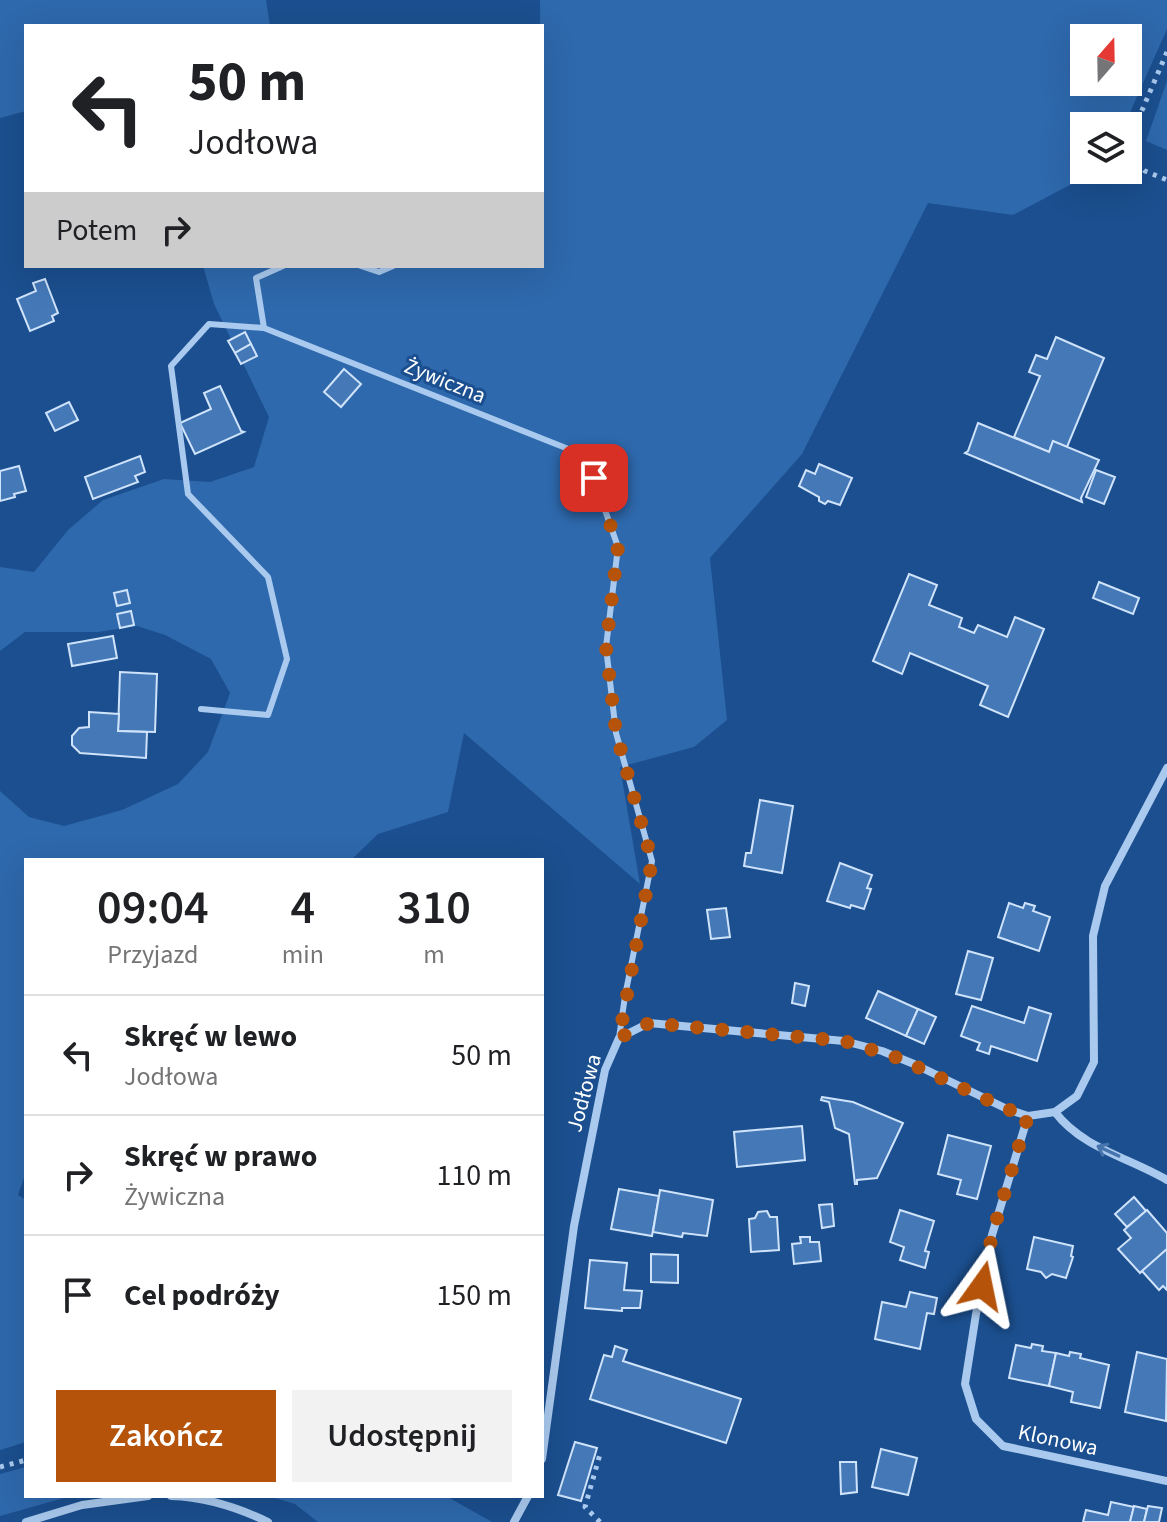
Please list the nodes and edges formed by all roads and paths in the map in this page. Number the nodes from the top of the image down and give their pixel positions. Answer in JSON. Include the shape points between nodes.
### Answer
{"nodes":[{"id":1,"x":1167,"y":52,"type":"edge"},
{"id":2,"x":1167,"y":180,"type":"edge"},
{"id":3,"x":278,"y":268,"type":"edge"},
{"id":4,"x":367,"y":268,"type":"edge"},
{"id":5,"x":388,"y":268,"type":"edge"},
{"id":6,"x":264,"y":328,"type":"junction"},
{"id":7,"x":201,"y":709,"type":"dead end"},
{"id":8,"x":1167,"y":768,"type":"edge"},
{"id":9,"x":619,"y":1038,"type":"junction"},
{"id":10,"x":1055,"y":1112,"type":"junction"},
{"id":11,"x":1028,"y":1116,"type":"junction"},
{"id":12,"x":1167,"y":1180,"type":"edge"},
{"id":13,"x":544,"y":1444,"type":"edge"},
{"id":14,"x":600,"y":1454,"type":"dead end"},
{"id":15,"x":24,"y":1461,"type":"edge"},
{"id":16,"x":0,"y":1467,"type":"edge"},
{"id":17,"x":1167,"y":1481,"type":"edge"},
{"id":18,"x":133,"y":1498,"type":"edge"},
{"id":19,"x":200,"y":1498,"type":"edge"},
{"id":20,"x":527,"y":1498,"type":"edge"},
{"id":21,"x":26,"y":1522,"type":"edge"},
{"id":22,"x":268,"y":1522,"type":"edge"},
{"id":23,"x":514,"y":1522,"type":"edge"},
{"id":24,"x":600,"y":1522,"type":"edge"}],
"edges":[{"from":1,"to":2,"type":"path","via":[[1131,136],[1133,159]]},
{"from":3,"to":6,"type":"lane","via":[[256,278]]},
{"from":4,"to":5,"type":"lane"},
{"from":6,"to":7,"type":"lane","name":"Żywiczna","via":[[209,324],[171,366],[188,494],[268,577],[287,659],[268,715]]},
{"from":6,"to":9,"type":"lane","name":"Żywiczna","via":[[586,456],[618,547],[606,647],[616,733],[652,861]]},
{"from":8,"to":10,"type":"street","via":[[1105,886],[1093,936],[1094,1062],[1077,1096]]},
{"from":9,"to":11,"type":"street","name":"Jodłowa","via":[[649,1023],[844,1041],[892,1055]]},
{"from":9,"to":13,"type":"street","name":"Jodłowa","via":[[605,1070],[574,1226]]},
{"from":10,"to":11,"type":"street","name":"Jodłowa"},
{"from":12,"to":10,"type":"street","one_way":true,"via":[[1097,1146]]},
{"from":11,"to":17,"type":"street","name":"Klonowa","via":[[992,1235],[976,1314],[965,1384],[976,1419],[1003,1446]]},
{"from":14,"to":24,"type":"path","via":[[585,1507]]},
{"from":15,"to":16,"type":"path"},
{"from":18,"to":21,"type":"street","via":[[82,1505]]},
{"from":19,"to":22,"type":"street"},
{"from":20,"to":23,"type":"street"}]}
